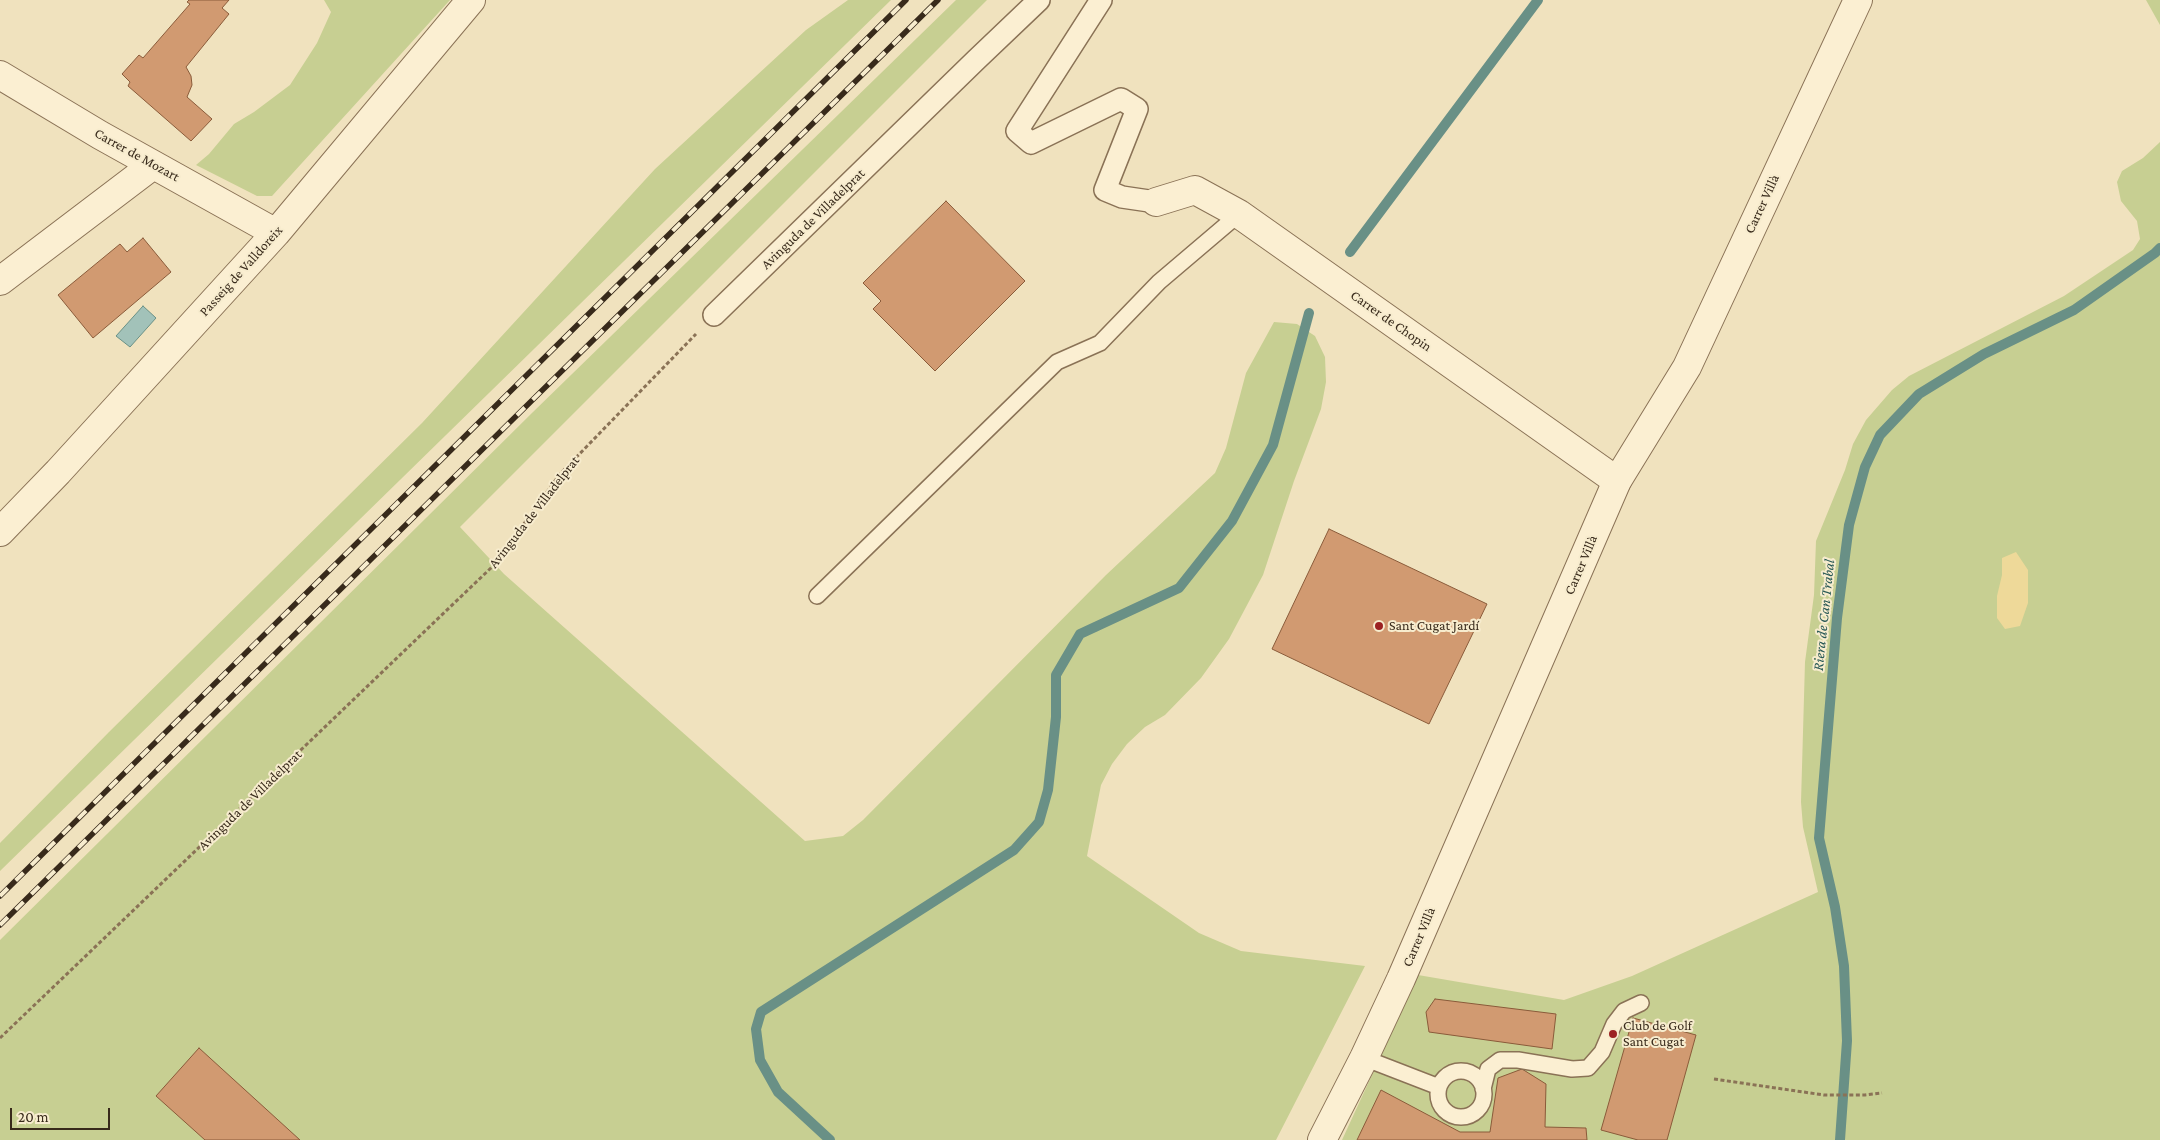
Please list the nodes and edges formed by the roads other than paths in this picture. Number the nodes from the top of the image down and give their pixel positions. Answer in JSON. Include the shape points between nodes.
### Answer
{"nodes":[{"id":1,"x":471,"y":0,"type":"edge"},
{"id":2,"x":1039,"y":0,"type":"edge"},
{"id":3,"x":1101,"y":0,"type":"edge"},
{"id":4,"x":1858,"y":0,"type":"edge"},
{"id":5,"x":0,"y":75,"type":"edge"},
{"id":6,"x":153,"y":165,"type":"junction"},
{"id":7,"x":1156,"y":202,"type":"joint"},
{"id":8,"x":1239,"y":214,"type":"junction"},
{"id":9,"x":276,"y":233,"type":"junction"},
{"id":10,"x":0,"y":281,"type":"edge"},
{"id":11,"x":714,"y":315,"type":"road end"},
{"id":12,"x":1617,"y":481,"type":"junction"},
{"id":13,"x":0,"y":532,"type":"edge"},
{"id":14,"x":817,"y":596,"type":"dead end"},
{"id":15,"x":1642,"y":1003,"type":"dead end"},
{"id":16,"x":1364,"y":1058,"type":"junction"},
{"id":17,"x":1439,"y":1087,"type":"junction"},
{"id":18,"x":1483,"y":1089,"type":"junction"},
{"id":19,"x":1322,"y":1140,"type":"edge"}],
"edges":[{"from":1,"to":9,"type":"street","name":"Passeig de Valldoreix"},
{"from":2,"to":11,"type":"street","name":"Avinguda de Villadelprat"},
{"from":3,"to":7,"type":"street","via":[[1017,131],[1032,144],[1121,99],[1137,108],[1105,190],[1122,197]]},
{"from":4,"to":12,"type":"street","name":"Carrer Villà","via":[[1687,367]]},
{"from":5,"to":6,"type":"street","name":"Carrer de Mozart"},
{"from":6,"to":9,"type":"street","name":"Carrer de Mozart"},
{"from":6,"to":10,"type":"street"},
{"from":7,"to":8,"type":"street","name":"Carrer de Chopin","via":[[1195,190]]},
{"from":8,"to":12,"type":"street","name":"Carrer de Chopin"},
{"from":8,"to":14,"type":"lane","via":[[1159,282],[1100,343],[1056,362]]},
{"from":9,"to":13,"type":"street","name":"Passeig de Valldoreix"},
{"from":12,"to":16,"type":"street","name":"Carrer Villà"},
{"from":15,"to":18,"type":"lane","via":[[1624,1011],[1614,1024],[1602,1052],[1588,1068],[1500,1060],[1488,1069]]},
{"from":16,"to":17,"type":"lane"},
{"from":16,"to":19,"type":"street","name":"Carrer Villà"},
{"from":17,"to":18,"type":"lane","via":[[1446,1077],[1461,1071],[1476,1077]]},
{"from":17,"to":18,"type":"lane","via":[[1441,1106],[1446,1112],[1461,1118],[1478,1110],[1484,1096]]}]}
